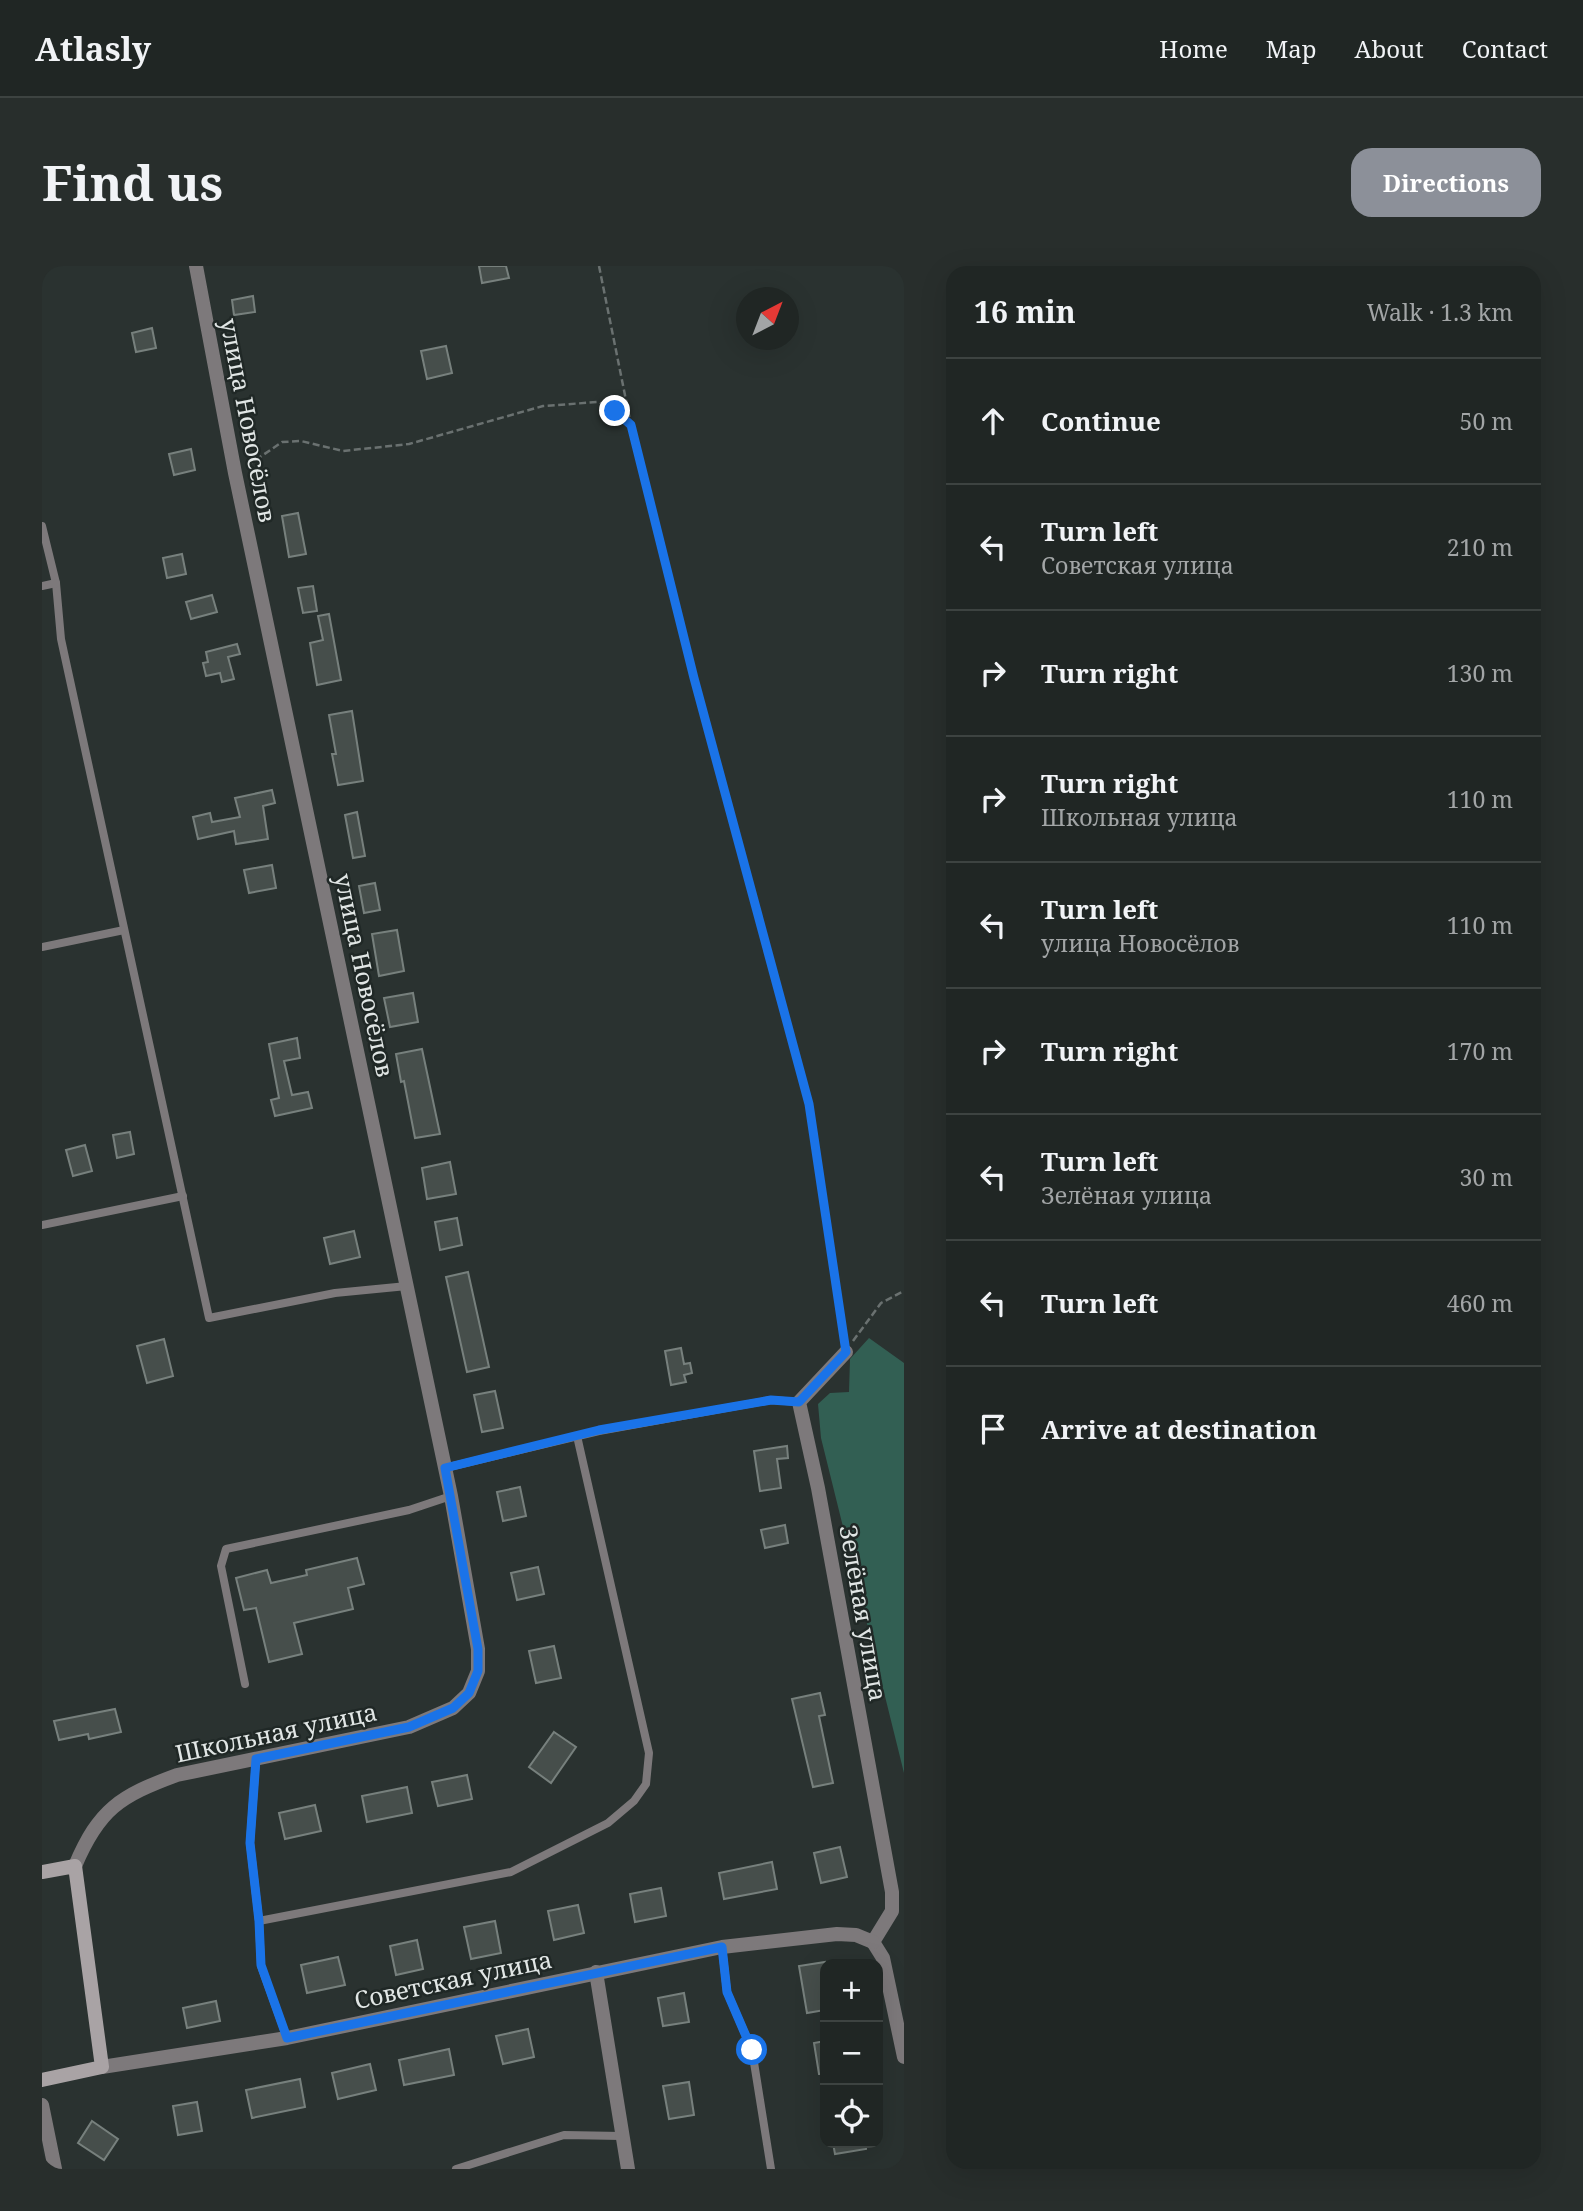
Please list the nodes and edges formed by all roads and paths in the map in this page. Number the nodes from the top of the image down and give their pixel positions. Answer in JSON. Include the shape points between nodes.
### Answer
{"nodes":[{"id":1,"x":196,"y":266,"type":"edge"},
{"id":2,"x":599,"y":266,"type":"edge"},
{"id":3,"x":631,"y":425,"type":"junction"},
{"id":4,"x":236,"y":473,"type":"junction"},
{"id":5,"x":42,"y":526,"type":"edge"},
{"id":6,"x":56,"y":583,"type":"junction"},
{"id":7,"x":42,"y":586,"type":"edge"},
{"id":8,"x":124,"y":930,"type":"junction"},
{"id":9,"x":42,"y":947,"type":"edge"},
{"id":10,"x":183,"y":1196,"type":"junction"},
{"id":11,"x":42,"y":1225,"type":"edge"},
{"id":12,"x":407,"y":1286,"type":"junction"},
{"id":13,"x":904,"y":1291,"type":"edge"},
{"id":14,"x":846,"y":1352,"type":"junction"},
{"id":15,"x":799,"y":1402,"type":"junction"},
{"id":16,"x":578,"y":1436,"type":"junction"},
{"id":17,"x":445,"y":1468,"type":"junction"},
{"id":18,"x":451,"y":1496,"type":"junction"},
{"id":19,"x":245,"y":1684,"type":"dead end"},
{"id":20,"x":469,"y":1693,"type":"joint"},
{"id":21,"x":256,"y":1759,"type":"junction"},
{"id":22,"x":75,"y":1866,"type":"junction"},
{"id":23,"x":42,"y":1872,"type":"edge"},
{"id":24,"x":259,"y":1921,"type":"junction"},
{"id":25,"x":873,"y":1942,"type":"junction"},
{"id":26,"x":722,"y":1947,"type":"junction"},
{"id":27,"x":596,"y":1972,"type":"junction"},
{"id":28,"x":287,"y":2038,"type":"junction"},
{"id":29,"x":904,"y":2057,"type":"edge"},
{"id":30,"x":102,"y":2067,"type":"junction"},
{"id":31,"x":42,"y":2080,"type":"edge"},
{"id":32,"x":42,"y":2105,"type":"edge"},
{"id":33,"x":622,"y":2136,"type":"junction"},
{"id":34,"x":55,"y":2169,"type":"edge"},
{"id":35,"x":456,"y":2169,"type":"edge"},
{"id":36,"x":628,"y":2169,"type":"edge"},
{"id":37,"x":771,"y":2169,"type":"edge"}],
"edges":[{"from":1,"to":4,"type":"street","name":"улица Новосёлов"},
{"from":2,"to":3,"type":"path"},
{"from":3,"to":4,"type":"path","via":[[598,402],[543,406],[409,444],[343,451],[300,441],[282,442]]},
{"from":3,"to":14,"type":"path","via":[[809,1104]]},
{"from":4,"to":12,"type":"street","name":"улица Новосёлов"},
{"from":5,"to":6,"type":"lane"},
{"from":6,"to":7,"type":"lane"},
{"from":6,"to":8,"type":"lane","via":[[61,639]]},
{"from":8,"to":9,"type":"lane"},
{"from":8,"to":10,"type":"lane"},
{"from":10,"to":11,"type":"lane"},
{"from":10,"to":12,"type":"lane","via":[[209,1318],[335,1293]]},
{"from":12,"to":17,"type":"street","name":"улица Новосёлов"},
{"from":13,"to":14,"type":"path","via":[[881,1303]]},
{"from":14,"to":15,"type":"street"},
{"from":15,"to":16,"type":"lane","via":[[771,1400]]},
{"from":15,"to":25,"type":"street","name":"Зелёная улица","via":[[892,1892],[892,1911]]},
{"from":16,"to":17,"type":"lane"},
{"from":16,"to":24,"type":"lane","via":[[649,1753],[646,1784],[608,1823],[511,1872]]},
{"from":17,"to":18,"type":"street","name":"улица Новосёлов"},
{"from":18,"to":19,"type":"lane","via":[[409,1510],[226,1549],[221,1566]]},
{"from":18,"to":20,"type":"street","name":"улица Новосёлов","via":[[478,1649],[478,1671]]},
{"from":20,"to":21,"type":"street","name":"Школьная улица","via":[[453,1708],[409,1727]]},
{"from":21,"to":22,"type":"street","name":"Школьная улица","via":[[177,1775],[124,1798],[102,1816]]},
{"from":21,"to":24,"type":"lane","via":[[250,1843]]},
{"from":22,"to":23,"type":"street"},
{"from":22,"to":30,"type":"street"},
{"from":24,"to":28,"type":"lane","via":[[261,1965]]},
{"from":25,"to":26,"type":"street","name":"Советская улица","via":[[837,1934]]},
{"from":25,"to":29,"type":"street","via":[[883,1958]]},
{"from":26,"to":27,"type":"street","name":"Советская улица"},
{"from":26,"to":37,"type":"lane","via":[[727,1992],[752,2050]]},
{"from":27,"to":28,"type":"street","name":"Советская улица"},
{"from":27,"to":33,"type":"street"},
{"from":28,"to":30,"type":"street","name":"Советская улица"},
{"from":30,"to":31,"type":"street","name":"Советская улица"},
{"from":32,"to":34,"type":"street"},
{"from":33,"to":35,"type":"lane","via":[[564,2135]]},
{"from":33,"to":36,"type":"street"}]}
